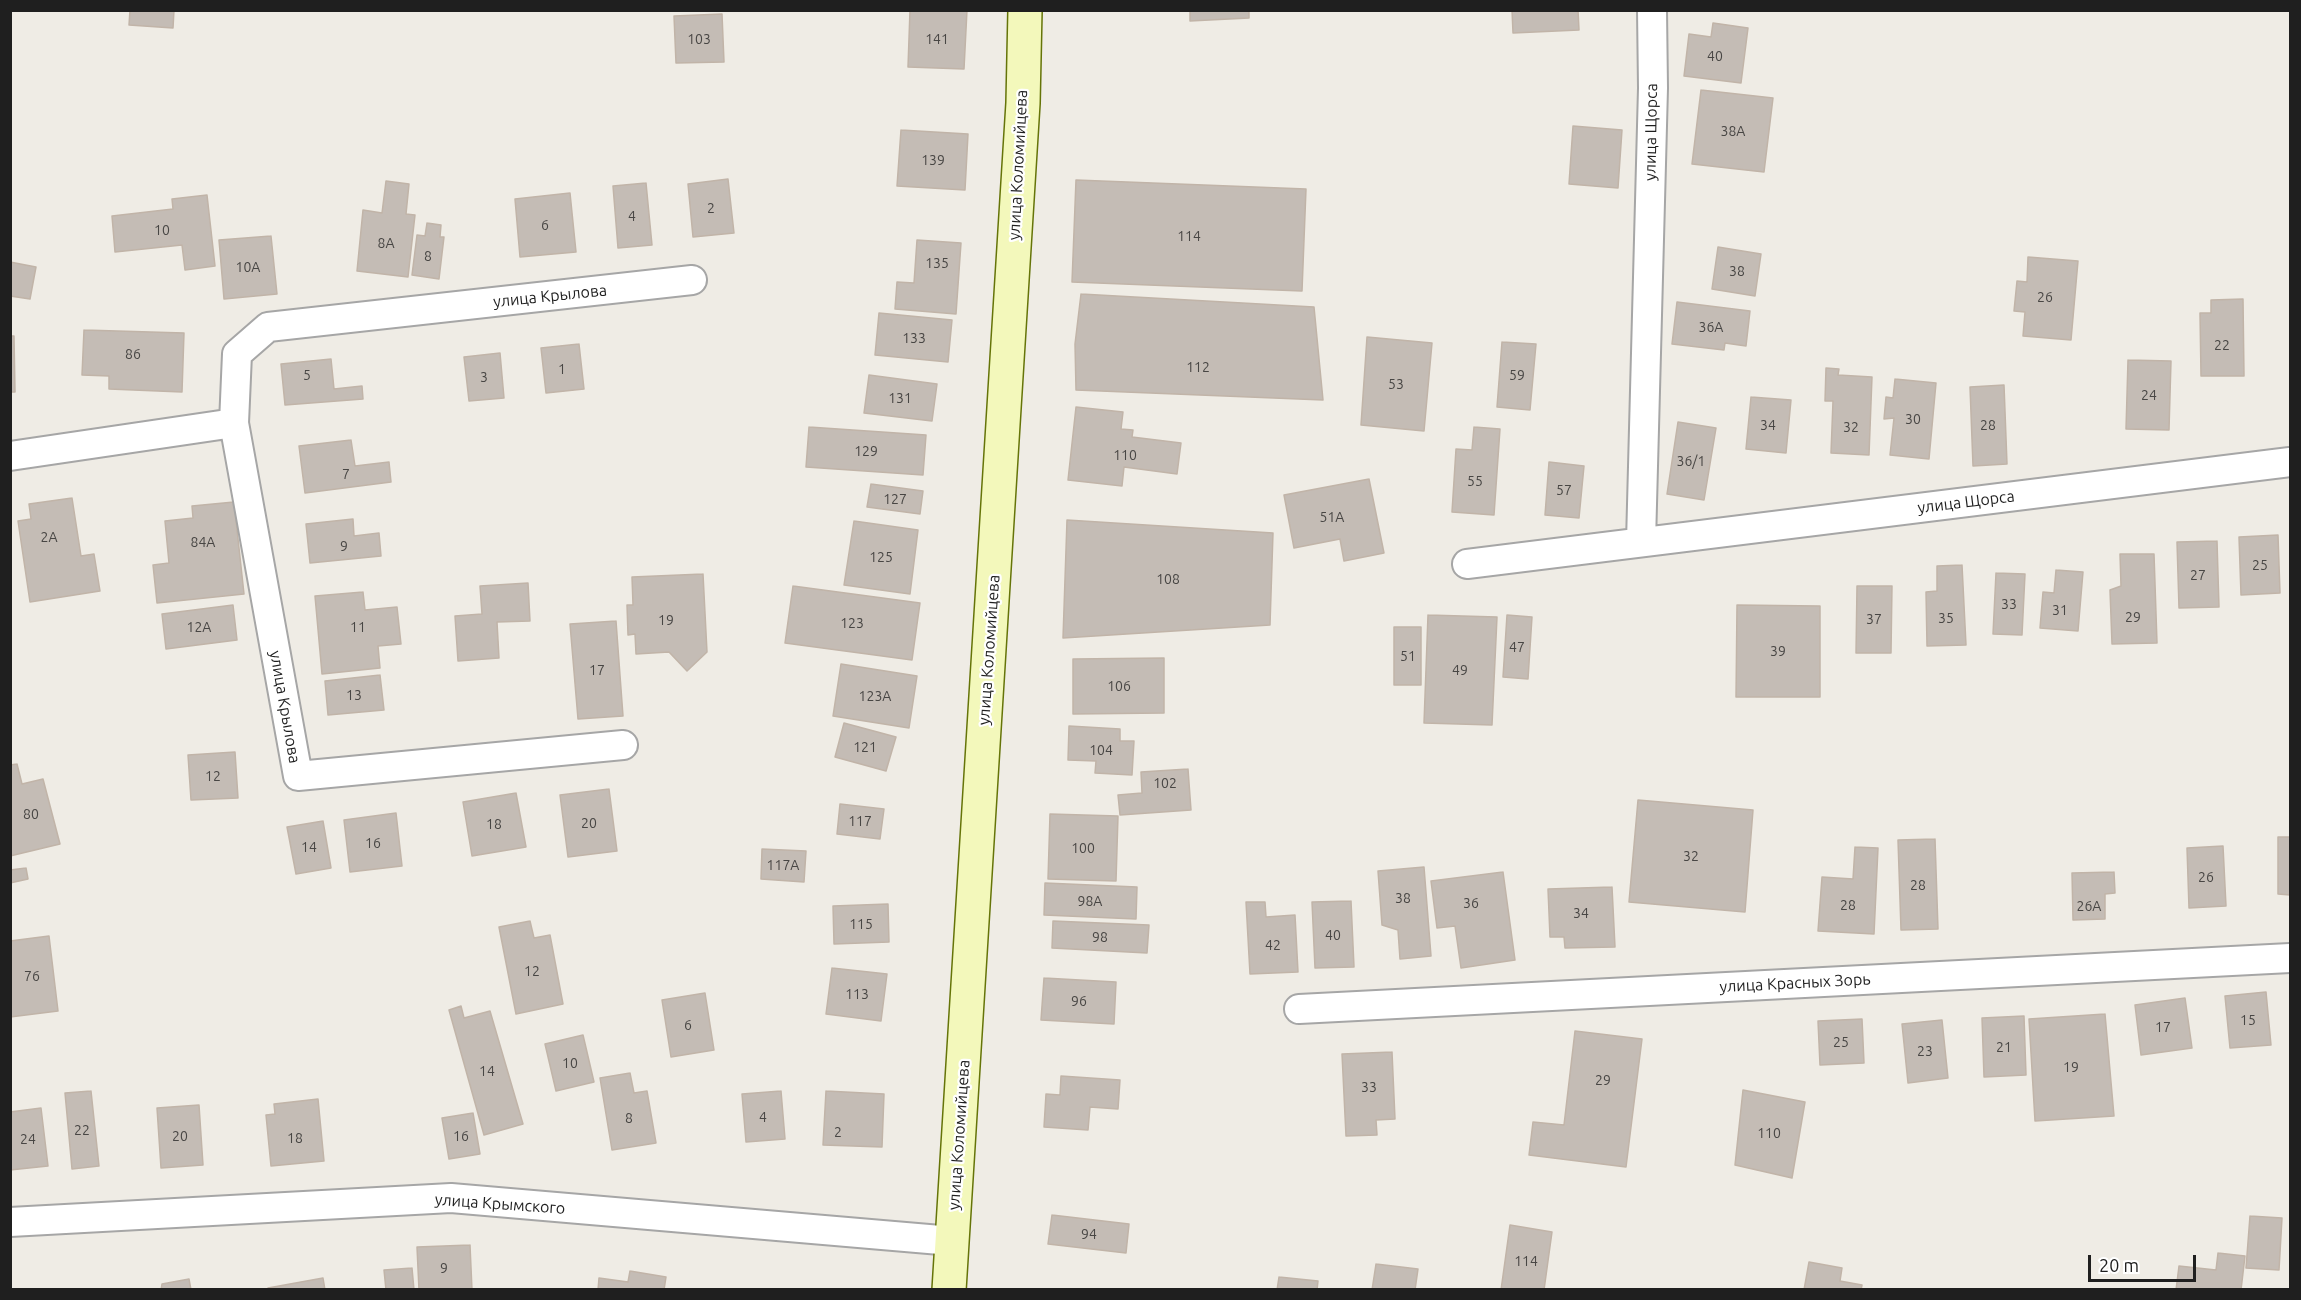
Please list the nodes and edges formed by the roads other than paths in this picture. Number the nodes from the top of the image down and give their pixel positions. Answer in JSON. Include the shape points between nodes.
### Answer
{"nodes":[{"id":1,"x":1024,"y":10,"type":"edge"},
{"id":2,"x":1652,"y":10,"type":"edge"},
{"id":3,"x":692,"y":280,"type":"dead end"},
{"id":4,"x":234,"y":423,"type":"junction"},
{"id":5,"x":10,"y":456,"type":"edge"},
{"id":6,"x":2290,"y":462,"type":"edge"},
{"id":7,"x":1641,"y":542,"type":"junction"},
{"id":8,"x":1467,"y":564,"type":"dead end"},
{"id":9,"x":623,"y":745,"type":"dead end"},
{"id":10,"x":2290,"y":958,"type":"edge"},
{"id":11,"x":1299,"y":1009,"type":"dead end"},
{"id":12,"x":10,"y":1222,"type":"edge"},
{"id":13,"x":952,"y":1241,"type":"junction"},
{"id":14,"x":949,"y":1290,"type":"edge"}],
"edges":[{"from":1,"to":13,"type":"main road","name":"улица Коломийцева","via":[[1023,103]]},
{"from":2,"to":7,"type":"street","name":"улица Щорса"},
{"from":3,"to":4,"type":"street","name":"улица Крылова","via":[[268,327],[237,354]]},
{"from":4,"to":5,"type":"street"},
{"from":4,"to":9,"type":"street","name":"улица Крылова","via":[[298,776]]},
{"from":6,"to":7,"type":"street","name":"улица Щорса"},
{"from":7,"to":8,"type":"street","name":"улица Щорса"},
{"from":10,"to":11,"type":"street","name":"улица Красных Зорь"},
{"from":12,"to":13,"type":"street","name":"улица Крымского","via":[[451,1198]]},
{"from":13,"to":14,"type":"main road","name":"улица Коломийцева"}]}
